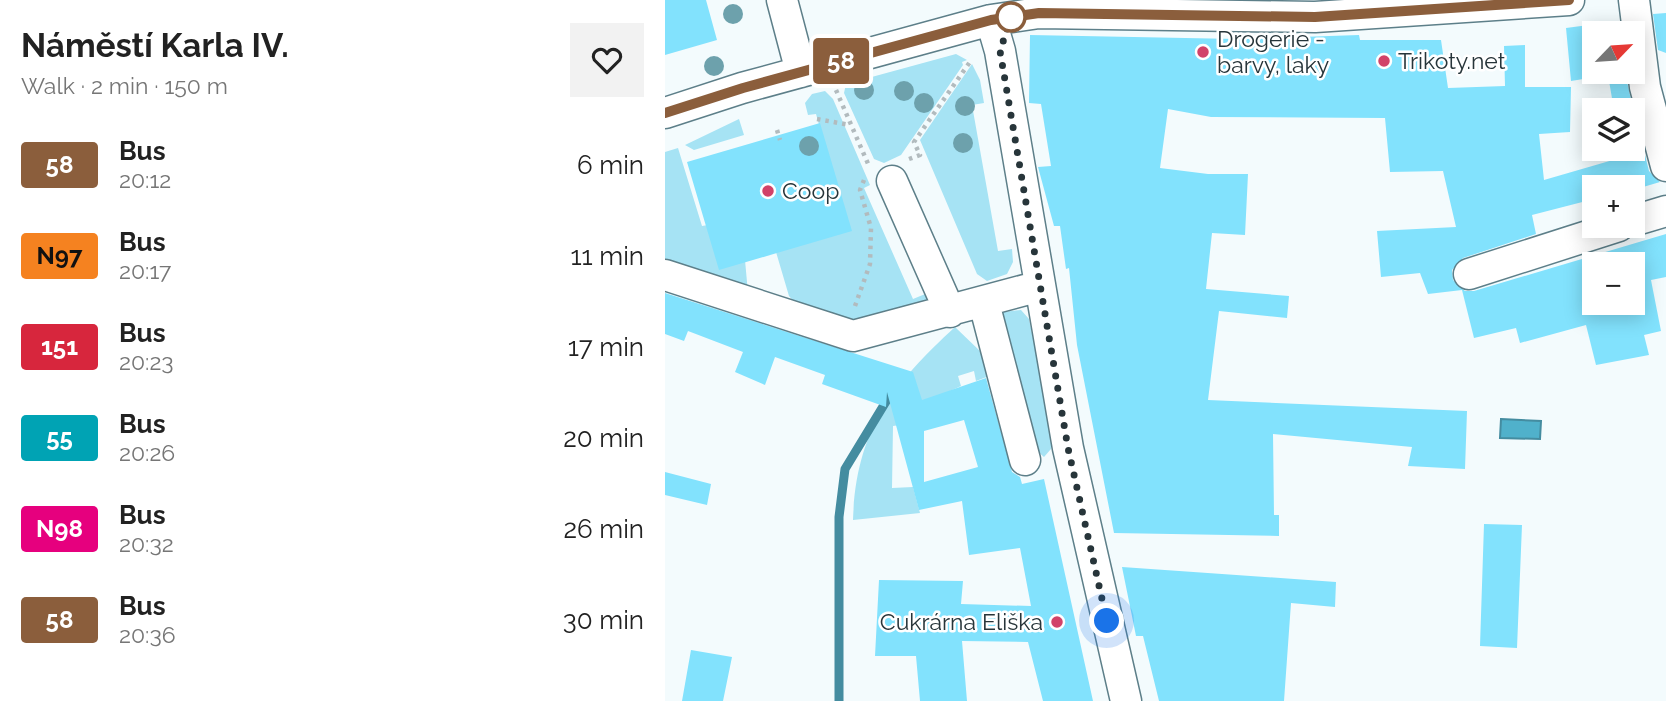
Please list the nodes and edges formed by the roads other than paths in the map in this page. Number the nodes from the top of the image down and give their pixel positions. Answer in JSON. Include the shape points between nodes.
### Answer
{"nodes":[{"id":1,"x":782,"y":0,"type":"edge"},
{"id":2,"x":1569,"y":0,"type":"edge"},
{"id":3,"x":1634,"y":0,"type":"edge"},
{"id":4,"x":991,"y":20,"type":"junction"},
{"id":5,"x":801,"y":72,"type":"junction"},
{"id":6,"x":665,"y":113,"type":"edge"},
{"id":7,"x":1666,"y":166,"type":"edge"},
{"id":8,"x":892,"y":181,"type":"dead end"},
{"id":9,"x":1666,"y":211,"type":"edge"},
{"id":10,"x":1645,"y":217,"type":"edge"},
{"id":11,"x":1582,"y":238,"type":"edge"},
{"id":12,"x":1469,"y":274,"type":"dead end"},
{"id":13,"x":665,"y":275,"type":"edge"},
{"id":14,"x":1039,"y":286,"type":"junction"},
{"id":15,"x":983,"y":303,"type":"junction"},
{"id":16,"x":942,"y":313,"type":"junction"},
{"id":17,"x":1025,"y":460,"type":"dead end"},
{"id":18,"x":1126,"y":701,"type":"edge"}],
"edges":[{"from":1,"to":5,"type":"street"},
{"from":2,"to":4,"type":"street","via":[[1315,17],[1085,12]]},
{"from":3,"to":7,"type":"street","via":[[1645,87]]},
{"from":4,"to":5,"type":"street"},
{"from":4,"to":14,"type":"street"},
{"from":5,"to":6,"type":"street"},
{"from":8,"to":16,"type":"street"},
{"from":9,"to":10,"type":"street"},
{"from":11,"to":12,"type":"street"},
{"from":13,"to":16,"type":"street","via":[[853,336]]},
{"from":14,"to":15,"type":"street"},
{"from":14,"to":18,"type":"street","via":[[1068,448]]},
{"from":15,"to":16,"type":"street"},
{"from":15,"to":17,"type":"street"}]}
